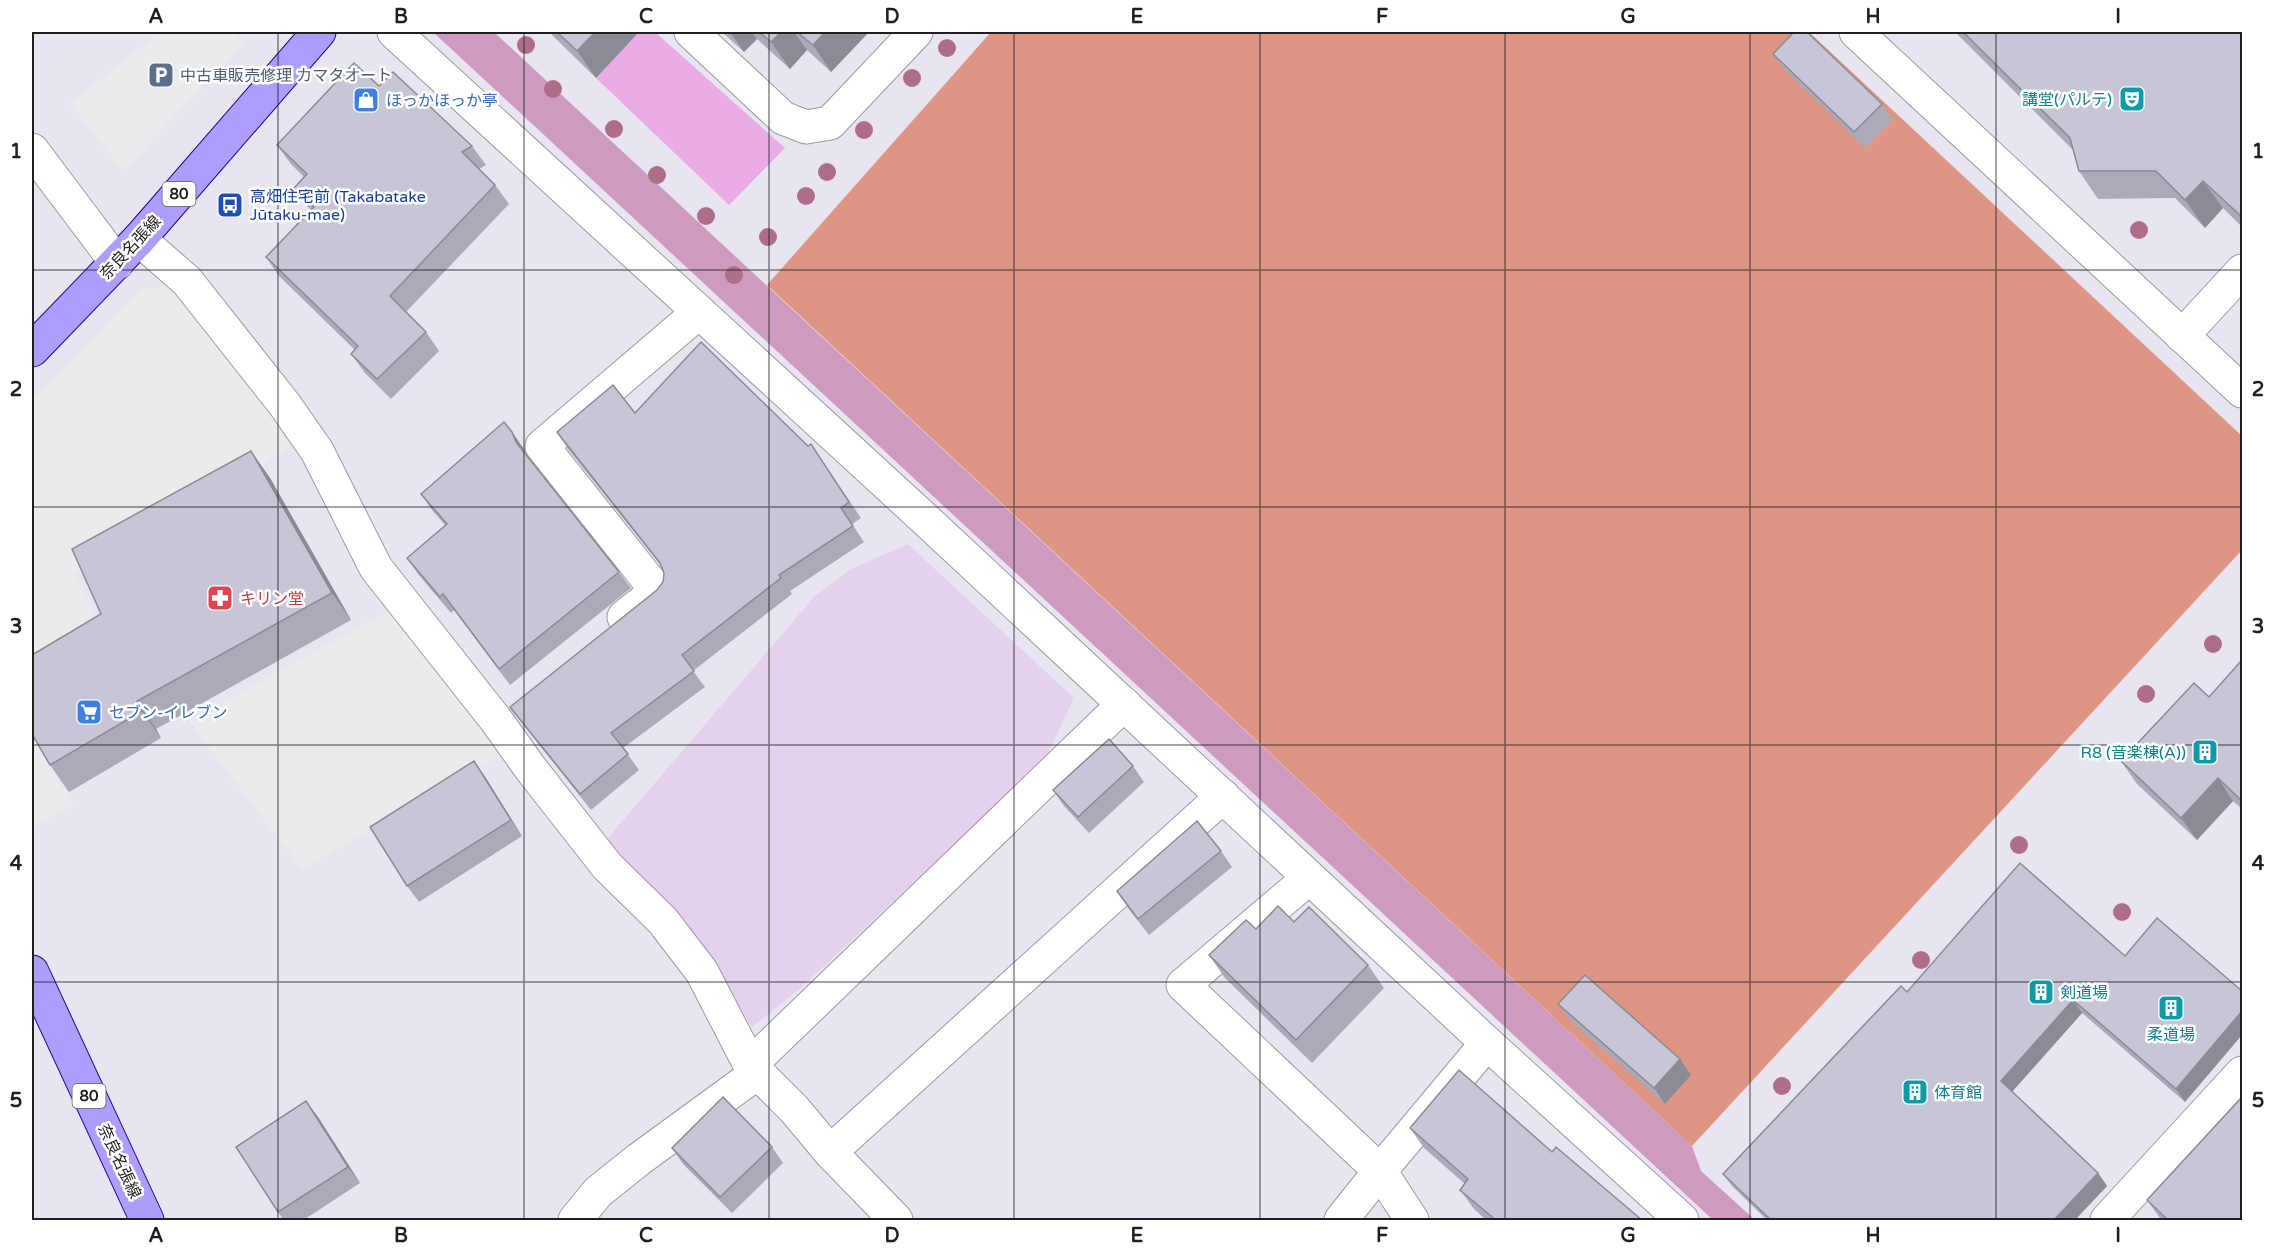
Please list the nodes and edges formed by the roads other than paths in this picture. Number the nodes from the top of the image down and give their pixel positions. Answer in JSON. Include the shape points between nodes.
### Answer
{"nodes":[{"id":1,"x":320,"y":32,"type":"edge"},
{"id":2,"x":394,"y":32,"type":"edge"},
{"id":3,"x":691,"y":32,"type":"edge"},
{"id":4,"x":916,"y":32,"type":"edge"},
{"id":5,"x":1856,"y":32,"type":"edge"},
{"id":6,"x":32,"y":150,"type":"edge"},
{"id":7,"x":139,"y":239,"type":"junction"},
{"id":8,"x":117,"y":263,"type":"junction"},
{"id":9,"x":2242,"y":271,"type":"edge"},
{"id":10,"x":699,"y":312,"type":"junction"},
{"id":11,"x":2182,"y":336,"type":"junction"},
{"id":12,"x":32,"y":350,"type":"edge"},
{"id":13,"x":2242,"y":391,"type":"edge"},
{"id":14,"x":604,"y":634,"type":"edge"},
{"id":15,"x":523,"y":698,"type":"edge"},
{"id":16,"x":1124,"y":704,"type":"junction"},
{"id":17,"x":496,"y":720,"type":"junction"},
{"id":18,"x":1223,"y":796,"type":"junction"},
{"id":19,"x":1309,"y":878,"type":"junction"},
{"id":20,"x":32,"y":972,"type":"edge"},
{"id":21,"x":1486,"y":1043,"type":"junction"},
{"id":22,"x":754,"y":1069,"type":"junction"},
{"id":23,"x":2242,"y":1073,"type":"edge"},
{"id":24,"x":830,"y":1152,"type":"junction"},
{"id":25,"x":1380,"y":1171,"type":"junction"},
{"id":26,"x":147,"y":1221,"type":"edge"},
{"id":27,"x":575,"y":1221,"type":"edge"},
{"id":28,"x":896,"y":1221,"type":"edge"},
{"id":29,"x":1341,"y":1221,"type":"edge"},
{"id":30,"x":1412,"y":1221,"type":"edge"},
{"id":31,"x":1682,"y":1221,"type":"edge"},
{"id":32,"x":2107,"y":1221,"type":"edge"}],
"edges":[{"from":1,"to":7,"type":"main road","name":"奈良名張線","number":"80"},
{"from":2,"to":10,"type":"street"},
{"from":3,"to":4,"type":"street","via":[[783,118],[806,127],[830,123]]},
{"from":5,"to":11,"type":"street"},
{"from":6,"to":8,"type":"street"},
{"from":7,"to":8,"type":"main road","name":"奈良名張線","number":"80"},
{"from":7,"to":17,"type":"street","via":[[187,281],[285,405],[317,451],[376,568]]},
{"from":8,"to":12,"type":"main road","name":"奈良名張線","number":"80"},
{"from":9,"to":11,"type":"street"},
{"from":10,"to":14,"type":"street","via":[[542,446],[657,591]]},
{"from":10,"to":16,"type":"street"},
{"from":11,"to":13,"type":"street"},
{"from":15,"to":17,"type":"street"},
{"from":16,"to":18,"type":"street"},
{"from":16,"to":22,"type":"street"},
{"from":17,"to":22,"type":"street","via":[[607,866],[663,921],[702,972]]},
{"from":18,"to":19,"type":"street"},
{"from":18,"to":24,"type":"street"},
{"from":19,"to":21,"type":"street"},
{"from":19,"to":25,"type":"street","via":[[1183,985]]},
{"from":20,"to":26,"type":"main road","name":"奈良名張線","number":"80"},
{"from":21,"to":25,"type":"street"},
{"from":21,"to":31,"type":"street"},
{"from":22,"to":24,"type":"street","via":[[794,1108]]},
{"from":22,"to":27,"type":"street","via":[[598,1192]]},
{"from":23,"to":32,"type":"street"},
{"from":24,"to":28,"type":"street"},
{"from":25,"to":29,"type":"street"},
{"from":25,"to":30,"type":"street"}]}
